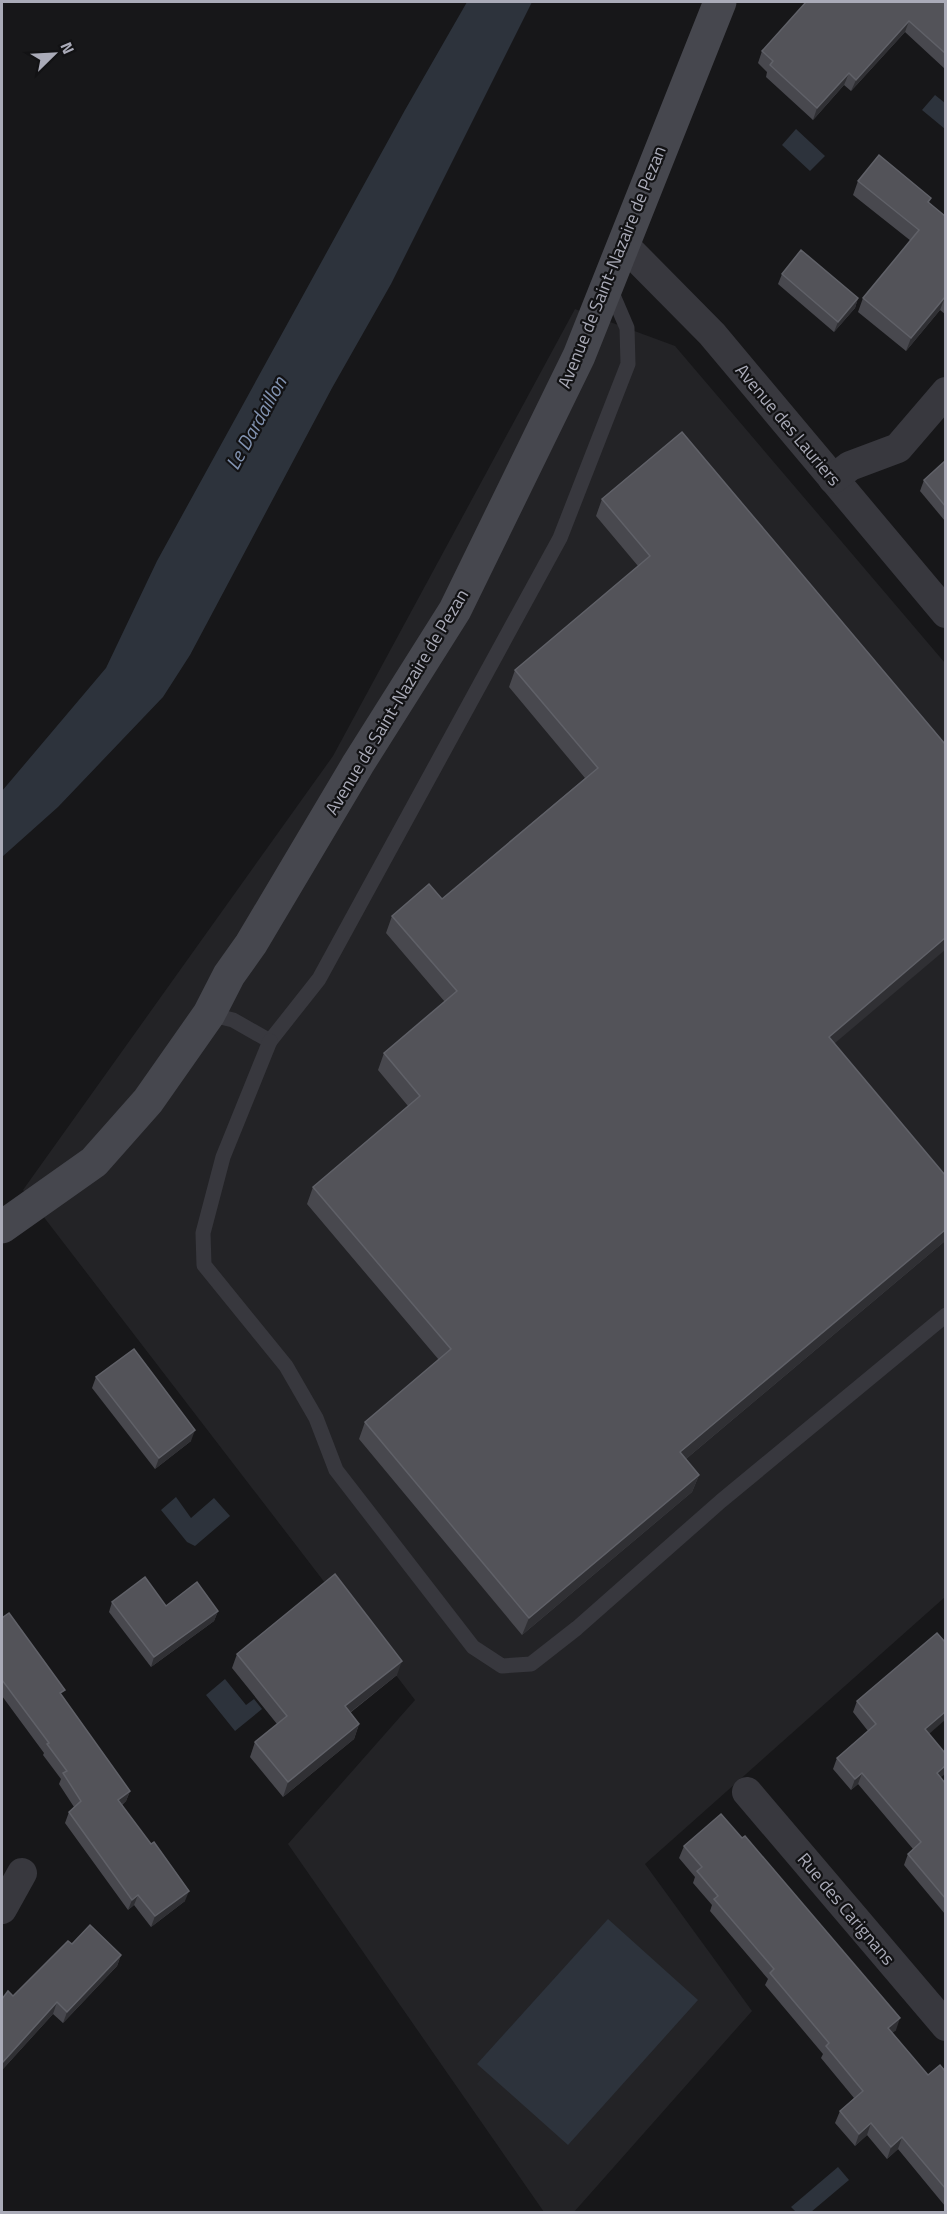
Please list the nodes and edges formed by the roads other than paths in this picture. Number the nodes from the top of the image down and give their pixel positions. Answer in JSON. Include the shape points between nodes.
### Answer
{"nodes":[{"id":1,"x":720,"y":2,"type":"edge"},
{"id":2,"x":623,"y":244,"type":"junction"},
{"id":3,"x":607,"y":281,"type":"junction"},
{"id":4,"x":945,"y":392,"type":"edge"},
{"id":5,"x":832,"y":479,"type":"junction"},
{"id":6,"x":945,"y":613,"type":"edge"},
{"id":7,"x":209,"y":1014,"type":"junction"},
{"id":8,"x":270,"y":1041,"type":"junction"},
{"id":9,"x":2,"y":1227,"type":"edge"},
{"id":10,"x":945,"y":1315,"type":"edge"},
{"id":11,"x":747,"y":1792,"type":"dead end"},
{"id":12,"x":22,"y":1873,"type":"dead end"},
{"id":13,"x":2,"y":1909,"type":"edge"},
{"id":14,"x":945,"y":2026,"type":"edge"}],
"edges":[{"from":1,"to":2,"type":"street","name":"Avenue de Saint-Nazaire de Pezan"},
{"from":2,"to":3,"type":"street","name":"Avenue de Saint-Nazaire de Pezan"},
{"from":2,"to":5,"type":"street","name":"Avenue des Lauriers","via":[[712,334]]},
{"from":3,"to":7,"type":"street","name":"Avenue de Saint-Nazaire de Pezan","via":[[579,356],[455,610],[229,975]]},
{"from":3,"to":8,"type":"lane","via":[[627,328],[628,364],[560,538],[319,979]]},
{"from":4,"to":5,"type":"street","via":[[898,448],[850,466]]},
{"from":5,"to":6,"type":"street","name":"Avenue des Lauriers"},
{"from":7,"to":8,"type":"lane","via":[[232,1020]]},
{"from":7,"to":9,"type":"street","name":"Avenue de Saint-Nazaire de Pezan","via":[[148,1101],[94,1162]]},
{"from":8,"to":10,"type":"lane","via":[[223,1157],[203,1233],[204,1265],[286,1366],[316,1418],[336,1470],[473,1647],[502,1666],[531,1664],[577,1628],[721,1501]]},
{"from":11,"to":14,"type":"street","name":"Rue des Carignans"},
{"from":12,"to":13,"type":"street"}]}
